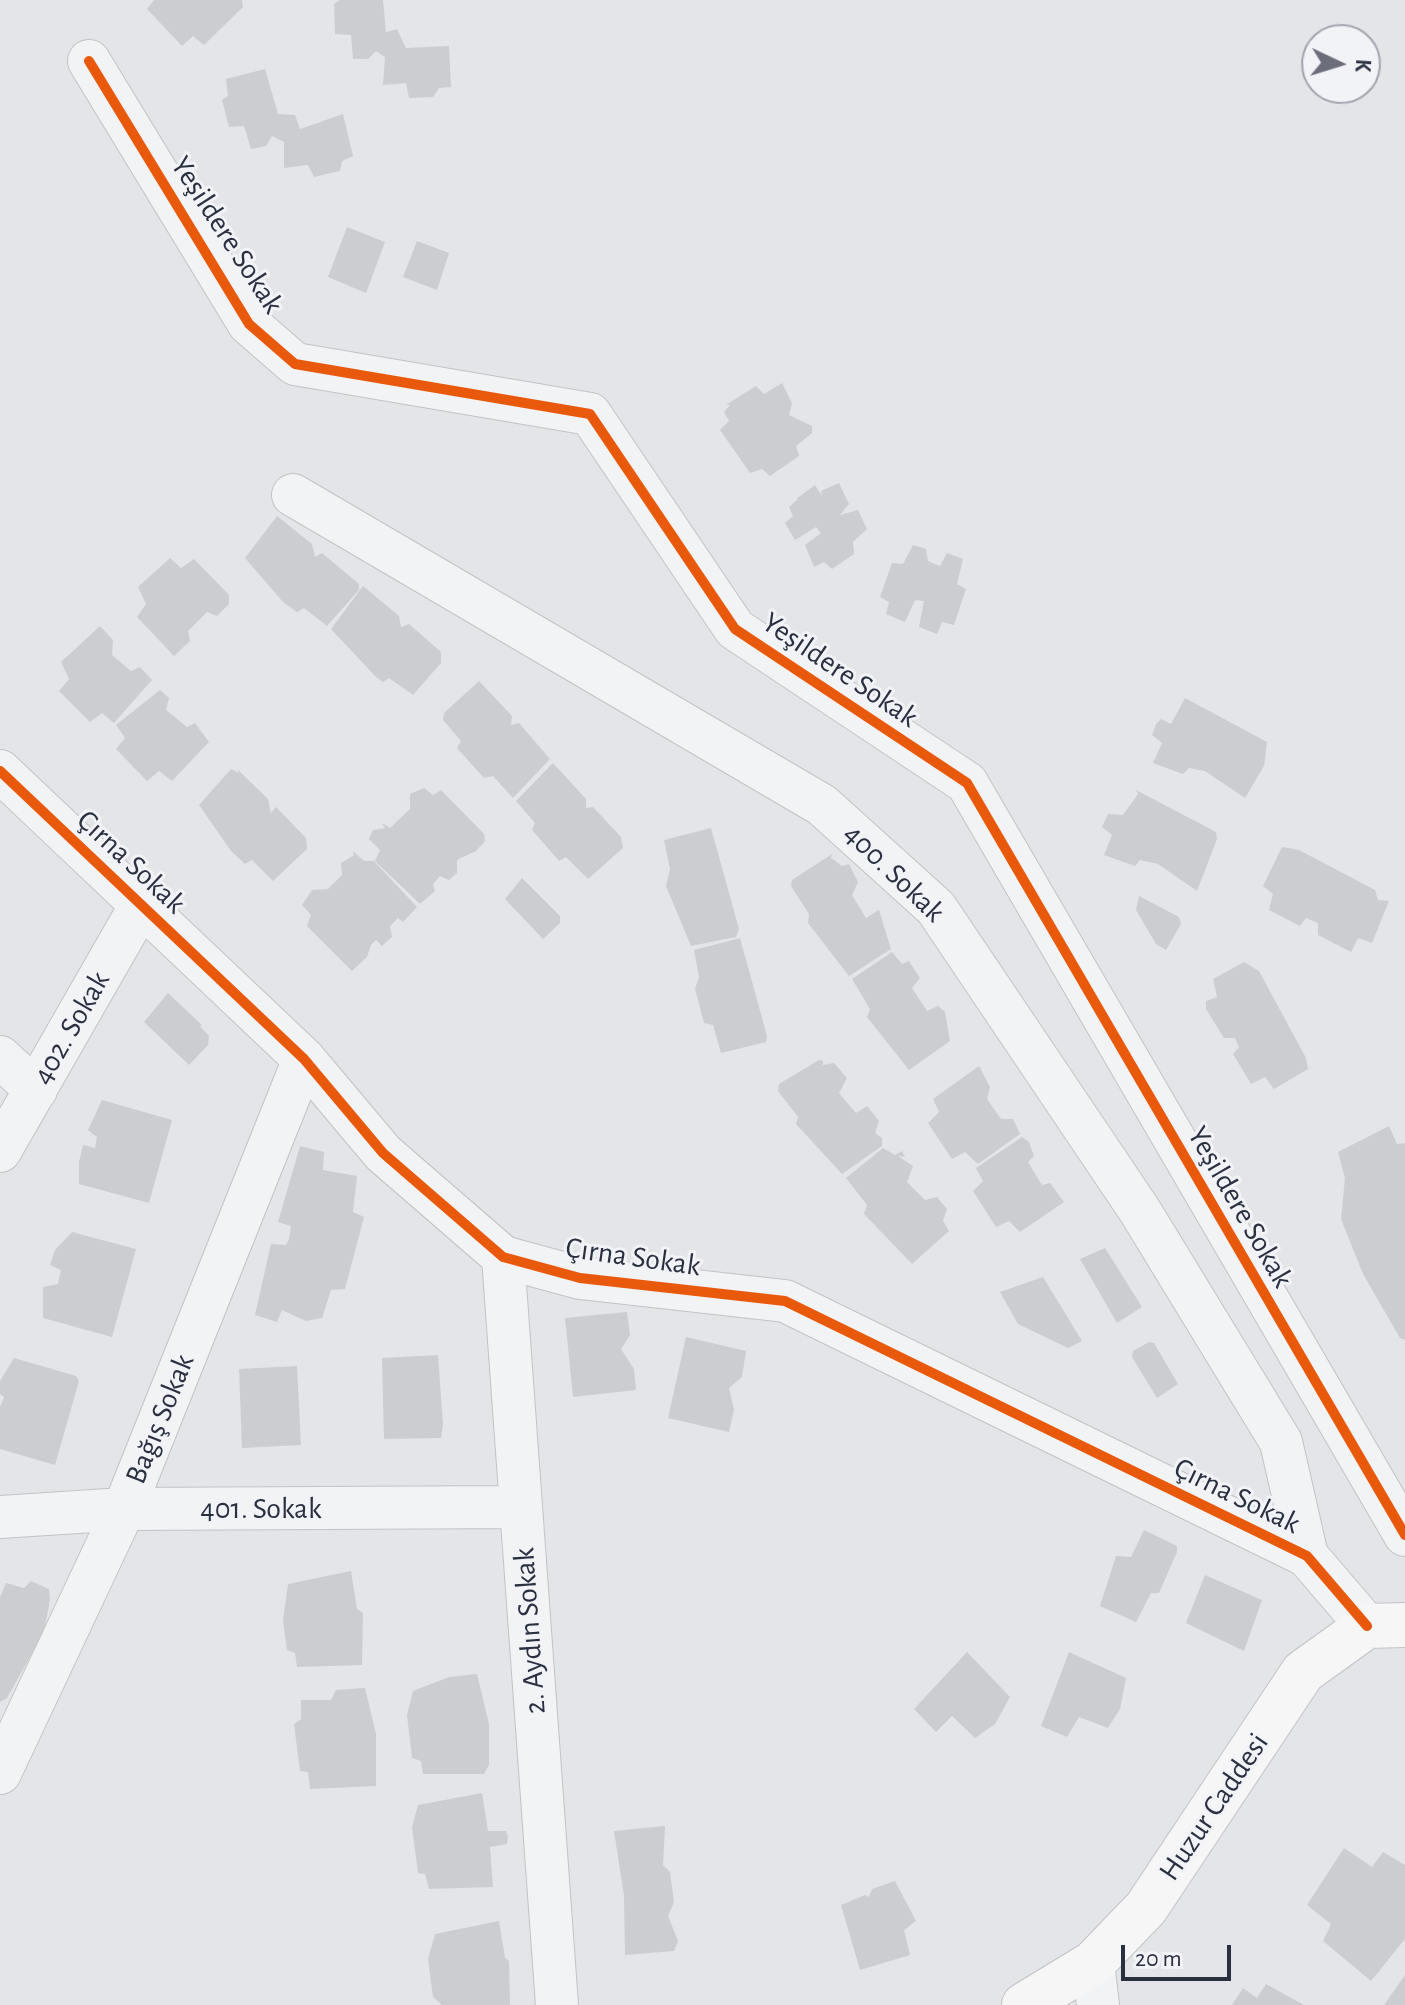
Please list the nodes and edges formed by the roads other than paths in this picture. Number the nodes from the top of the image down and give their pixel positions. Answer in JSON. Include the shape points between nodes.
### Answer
{"nodes":[{"id":1,"x":89,"y":61,"type":"dead end"},
{"id":2,"x":293,"y":495,"type":"dead end"},
{"id":3,"x":0,"y":771,"type":"edge"},
{"id":4,"x":141,"y":905,"type":"junction"},
{"id":5,"x":0,"y":1057,"type":"edge"},
{"id":6,"x":304,"y":1059,"type":"junction"},
{"id":7,"x":36,"y":1090,"type":"junction"},
{"id":8,"x":0,"y":1151,"type":"edge"},
{"id":9,"x":503,"y":1257,"type":"junction"},
{"id":10,"x":521,"y":1507,"type":"junction"},
{"id":11,"x":124,"y":1509,"type":"junction"},
{"id":12,"x":0,"y":1517,"type":"edge"},
{"id":13,"x":1405,"y":1535,"type":"edge"},
{"id":14,"x":1307,"y":1556,"type":"junction"},
{"id":15,"x":1386,"y":1626,"type":"edge"},
{"id":16,"x":0,"y":1773,"type":"edge"},
{"id":17,"x":1096,"y":1984,"type":"edge"},
{"id":18,"x":557,"y":2005,"type":"edge"},
{"id":19,"x":1024,"y":2005,"type":"edge"}],
"edges":[{"from":1,"to":13,"type":"street","name":"Yeşildere Sokak","via":[[249,324],[295,364],[590,414],[735,629],[967,783]]},
{"from":2,"to":14,"type":"street","name":"400. Sokak","via":[[822,805],[936,908],[1140,1211],[1281,1442]]},
{"from":3,"to":4,"type":"street","name":"Çırna Sokak"},
{"from":4,"to":6,"type":"street","name":"Çırna Sokak"},
{"from":4,"to":7,"type":"street","name":"402. Sokak"},
{"from":5,"to":7,"type":"street"},
{"from":6,"to":9,"type":"street","name":"Çırna Sokak","via":[[383,1153]]},
{"from":6,"to":11,"type":"street","name":"Bağış Sokak"},
{"from":7,"to":8,"type":"street","name":"402. Sokak"},
{"from":9,"to":10,"type":"street","name":"2. Aydın Sokak"},
{"from":9,"to":14,"type":"street","name":"Çırna Sokak","via":[[580,1278],[785,1301]]},
{"from":10,"to":11,"type":"street","name":"401. Sokak"},
{"from":10,"to":18,"type":"street","name":"2. Aydın Sokak"},
{"from":11,"to":12,"type":"street","name":"401. Sokak"},
{"from":11,"to":16,"type":"street","name":"Bağış Sokak"},
{"from":14,"to":15,"type":"street","name":"Çırna Sokak"},
{"from":15,"to":17,"type":"street","name":"Huzur Caddesi","via":[[1303,1672]]},
{"from":17,"to":19,"type":"street","name":"Huzur Caddesi"}]}
